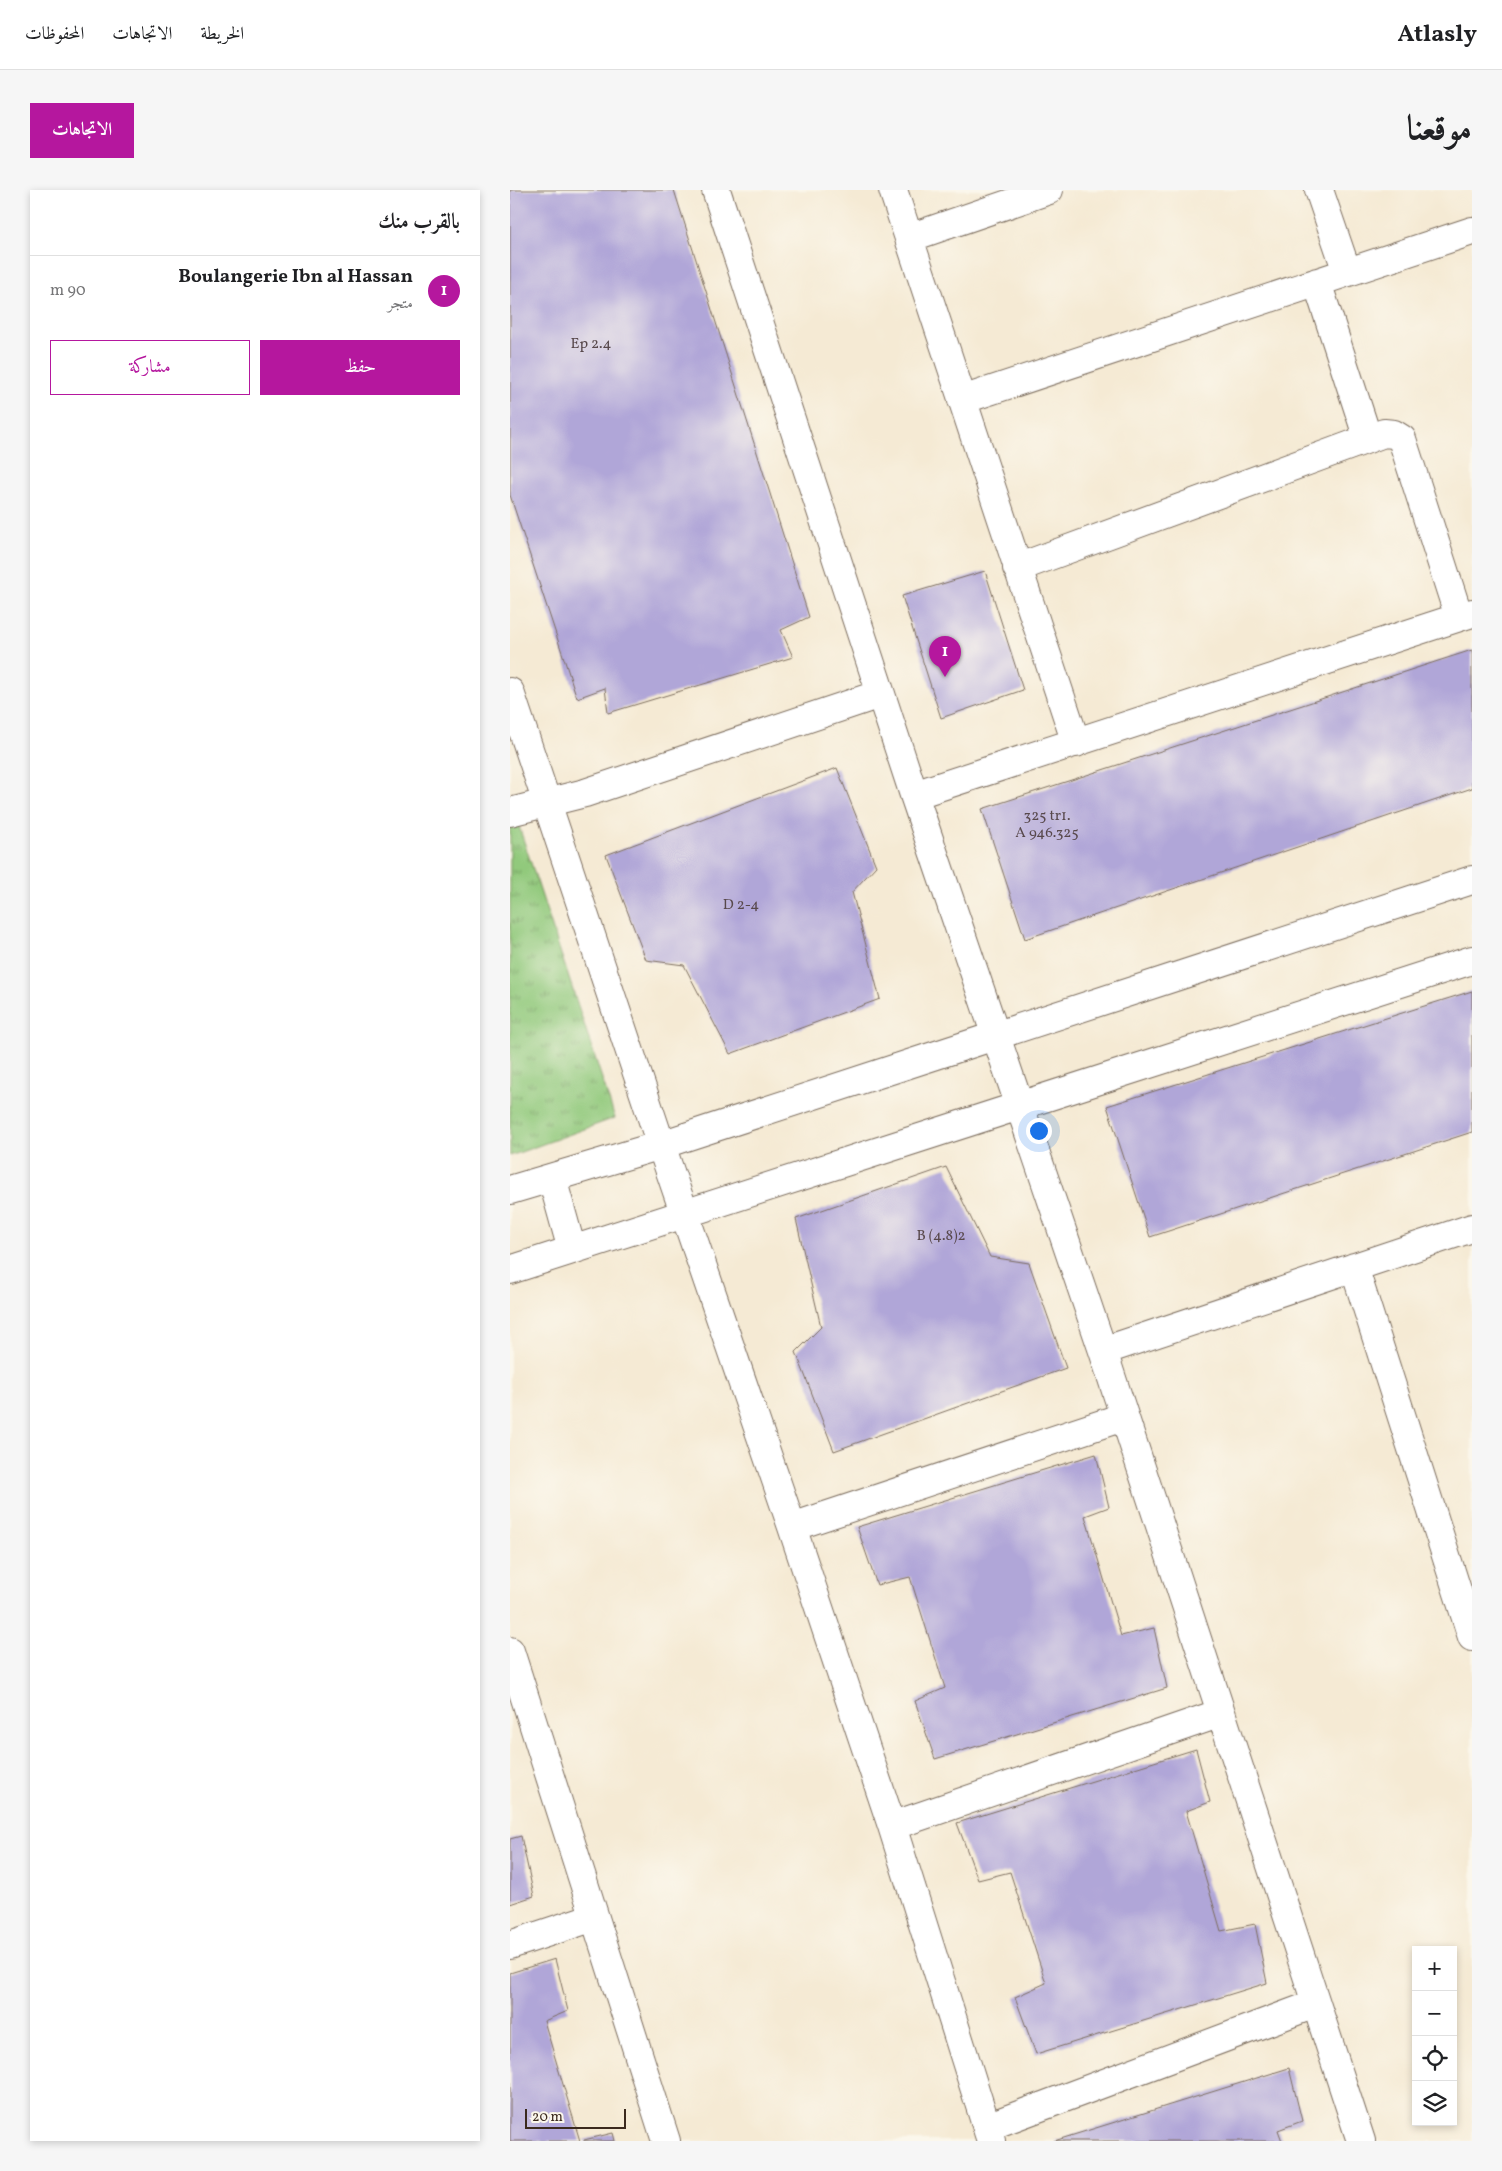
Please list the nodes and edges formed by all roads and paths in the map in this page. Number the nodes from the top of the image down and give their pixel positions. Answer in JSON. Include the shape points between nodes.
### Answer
{"nodes":[{"id":1,"x":716,"y":190,"type":"edge"},
{"id":2,"x":893,"y":190,"type":"edge"},
{"id":3,"x":1049,"y":190,"type":"edge"},
{"id":4,"x":1319,"y":190,"type":"edge"},
{"id":5,"x":1472,"y":231,"type":"edge"},
{"id":6,"x":909,"y":238,"type":"junction"},
{"id":7,"x":1346,"y":272,"type":"junction"},
{"id":8,"x":1317,"y":282,"type":"junction"},
{"id":9,"x":962,"y":400,"type":"junction"},
{"id":10,"x":1368,"y":439,"type":"junction"},
{"id":11,"x":1017,"y":568,"type":"junction"},
{"id":12,"x":1465,"y":615,"type":"edge"},
{"id":13,"x":510,"y":692,"type":"edge"},
{"id":14,"x":880,"y":694,"type":"junction"},
{"id":15,"x":1076,"y":744,"type":"junction"},
{"id":16,"x":914,"y":795,"type":"junction"},
{"id":17,"x":547,"y":803,"type":"junction"},
{"id":18,"x":510,"y":812,"type":"edge"},
{"id":19,"x":1472,"y":880,"type":"edge"},
{"id":20,"x":1472,"y":960,"type":"edge"},
{"id":21,"x":996,"y":1036,"type":"junction"},
{"id":22,"x":1020,"y":1106,"type":"junction"},
{"id":23,"x":661,"y":1145,"type":"junction"},
{"id":24,"x":552,"y":1178,"type":"junction"},
{"id":25,"x":510,"y":1190,"type":"edge"},
{"id":26,"x":685,"y":1215,"type":"junction"},
{"id":27,"x":1472,"y":1228,"type":"edge"},
{"id":28,"x":572,"y":1250,"type":"junction"},
{"id":29,"x":1354,"y":1267,"type":"junction"},
{"id":30,"x":510,"y":1270,"type":"edge"},
{"id":31,"x":1103,"y":1351,"type":"junction"},
{"id":32,"x":1123,"y":1417,"type":"junction"},
{"id":33,"x":792,"y":1527,"type":"junction"},
{"id":34,"x":1472,"y":1637,"type":"edge"},
{"id":35,"x":510,"y":1651,"type":"edge"},
{"id":36,"x":1221,"y":1713,"type":"junction"},
{"id":37,"x":892,"y":1826,"type":"junction"},
{"id":38,"x":594,"y":1916,"type":"junction"},
{"id":39,"x":514,"y":1944,"type":"edge"},
{"id":40,"x":1315,"y":2004,"type":"junction"},
{"id":41,"x":989,"y":2134,"type":"edge"},
{"id":42,"x":666,"y":2141,"type":"edge"},
{"id":43,"x":1361,"y":2141,"type":"edge"}],
"edges":[{"from":1,"to":14,"type":"street"},
{"from":2,"to":6,"type":"street"},
{"from":3,"to":6,"type":"street"},
{"from":4,"to":7,"type":"street"},
{"from":5,"to":7,"type":"street"},
{"from":6,"to":9,"type":"street"},
{"from":7,"to":8,"type":"street"},
{"from":8,"to":9,"type":"street"},
{"from":8,"to":10,"type":"street"},
{"from":9,"to":11,"type":"street"},
{"from":10,"to":11,"type":"street"},
{"from":10,"to":12,"type":"street","via":[[1384,433],[1402,439]]},
{"from":11,"to":15,"type":"street"},
{"from":12,"to":15,"type":"street"},
{"from":13,"to":17,"type":"street"},
{"from":14,"to":16,"type":"street"},
{"from":14,"to":17,"type":"street"},
{"from":15,"to":16,"type":"street"},
{"from":16,"to":21,"type":"street"},
{"from":17,"to":18,"type":"street"},
{"from":17,"to":23,"type":"street"},
{"from":19,"to":21,"type":"street"},
{"from":20,"to":22,"type":"street"},
{"from":21,"to":22,"type":"street"},
{"from":21,"to":23,"type":"street"},
{"from":22,"to":26,"type":"street"},
{"from":22,"to":31,"type":"street"},
{"from":23,"to":24,"type":"street"},
{"from":23,"to":26,"type":"street"},
{"from":24,"to":25,"type":"street"},
{"from":24,"to":28,"type":"street"},
{"from":26,"to":28,"type":"street"},
{"from":26,"to":33,"type":"street"},
{"from":27,"to":29,"type":"street"},
{"from":28,"to":30,"type":"street"},
{"from":29,"to":31,"type":"street"},
{"from":29,"to":34,"type":"street"},
{"from":31,"to":32,"type":"street"},
{"from":32,"to":33,"type":"street"},
{"from":32,"to":36,"type":"street"},
{"from":33,"to":37,"type":"street"},
{"from":35,"to":38,"type":"street"},
{"from":36,"to":37,"type":"street"},
{"from":36,"to":40,"type":"street"},
{"from":37,"to":41,"type":"street"},
{"from":38,"to":39,"type":"street"},
{"from":38,"to":42,"type":"street"},
{"from":40,"to":41,"type":"street","via":[[1064,2098]]},
{"from":40,"to":43,"type":"street"}]}
